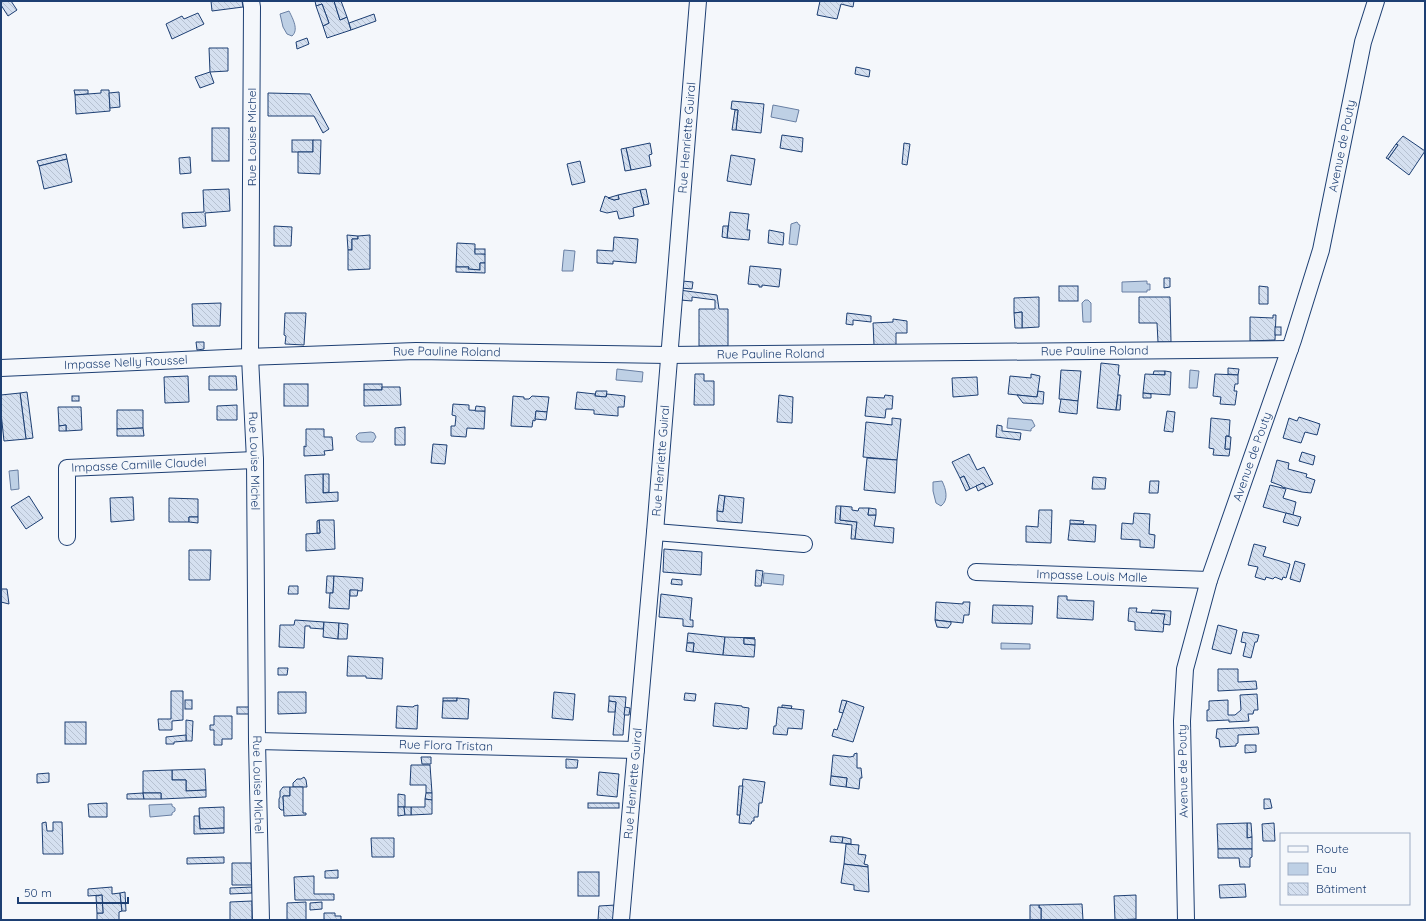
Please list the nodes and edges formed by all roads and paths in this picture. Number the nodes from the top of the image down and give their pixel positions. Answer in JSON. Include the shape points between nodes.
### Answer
{"nodes":[{"id":1,"x":251,"y":1,"type":"edge"},
{"id":2,"x":698,"y":1,"type":"edge"},
{"id":3,"x":1376,"y":1,"type":"edge"},
{"id":4,"x":1290,"y":349,"type":"junction"},
{"id":5,"x":668,"y":355,"type":"junction"},
{"id":6,"x":250,"y":356,"type":"junction"},
{"id":7,"x":1,"y":368,"type":"edge"},
{"id":8,"x":255,"y":460,"type":"junction"},
{"id":9,"x":655,"y":532,"type":"junction"},
{"id":10,"x":67,"y":537,"type":"dead end"},
{"id":11,"x":804,"y":544,"type":"dead end"},
{"id":12,"x":976,"y":572,"type":"dead end"},
{"id":13,"x":1209,"y":580,"type":"junction"},
{"id":14,"x":257,"y":741,"type":"junction"},
{"id":15,"x":636,"y":750,"type":"junction"},
{"id":16,"x":260,"y":920,"type":"edge"},
{"id":17,"x":621,"y":920,"type":"edge"},
{"id":18,"x":1186,"y":920,"type":"edge"}],
"edges":[{"from":1,"to":6,"type":"street","name":"Rue Louise Michel"},
{"from":2,"to":5,"type":"street","name":"Rue Henriette Guiral"},
{"from":3,"to":4,"type":"street","name":"Avenue de Pouty","via":[[1363,42],[1321,250]]},
{"from":4,"to":5,"type":"street","name":"Rue Pauline Roland"},
{"from":4,"to":13,"type":"street","name":"Avenue de Pouty"},
{"from":5,"to":6,"type":"street","name":"Rue Pauline Roland","via":[[416,351]]},
{"from":5,"to":9,"type":"street","name":"Rue Henriette Guiral"},
{"from":6,"to":7,"type":"street","name":"Impasse Nelly Roussel"},
{"from":6,"to":8,"type":"street","name":"Rue Louise Michel"},
{"from":8,"to":10,"type":"street","name":"Impasse Camille Claudel","via":[[67,468]]},
{"from":8,"to":14,"type":"street","name":"Rue Louise Michel"},
{"from":9,"to":11,"type":"street"},
{"from":9,"to":15,"type":"street","name":"Rue Henriette Guiral"},
{"from":12,"to":13,"type":"street","name":"Impasse Louis Malle"},
{"from":13,"to":18,"type":"street","name":"Avenue de Pouty","via":[[1185,669],[1182,721]]},
{"from":14,"to":15,"type":"street","name":"Rue Flora Tristan"},
{"from":14,"to":16,"type":"street","name":"Rue Louise Michel"},
{"from":15,"to":17,"type":"street","name":"Rue Henriette Guiral"}]}
